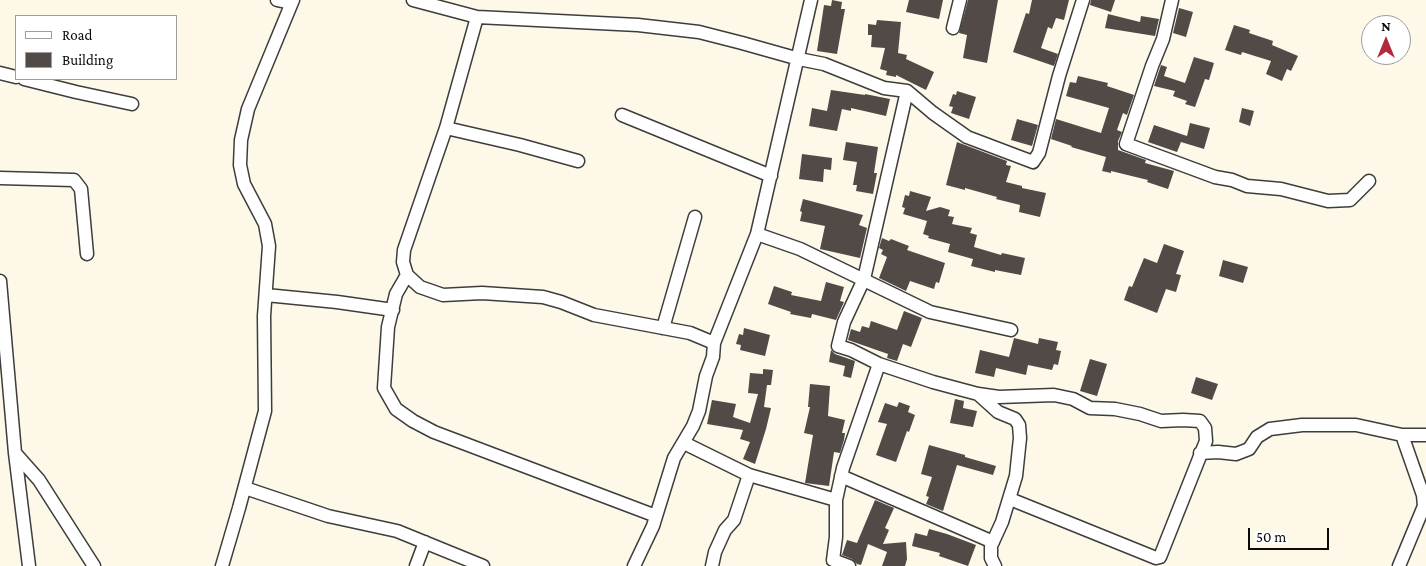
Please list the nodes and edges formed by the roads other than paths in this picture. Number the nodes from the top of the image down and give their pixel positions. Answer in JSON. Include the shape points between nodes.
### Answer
{"nodes":[{"id":1,"x":277,"y":0,"type":"edge"},
{"id":2,"x":413,"y":0,"type":"edge"},
{"id":3,"x":812,"y":0,"type":"edge"},
{"id":4,"x":960,"y":0,"type":"edge"},
{"id":5,"x":1083,"y":0,"type":"edge"},
{"id":6,"x":1172,"y":0,"type":"edge"},
{"id":7,"x":292,"y":2,"type":"edge"},
{"id":8,"x":477,"y":17,"type":"junction"},
{"id":9,"x":953,"y":28,"type":"dead end"},
{"id":10,"x":799,"y":59,"type":"junction"},
{"id":11,"x":0,"y":72,"type":"edge"},
{"id":12,"x":15,"y":76,"type":"edge"},
{"id":13,"x":28,"y":80,"type":"edge"},
{"id":14,"x":908,"y":91,"type":"junction"},
{"id":15,"x":132,"y":104,"type":"dead end"},
{"id":16,"x":622,"y":114,"type":"dead end"},
{"id":17,"x":446,"y":128,"type":"junction"},
{"id":18,"x":578,"y":162,"type":"dead end"},
{"id":19,"x":771,"y":176,"type":"junction"},
{"id":20,"x":0,"y":178,"type":"edge"},
{"id":21,"x":1369,"y":181,"type":"dead end"},
{"id":22,"x":695,"y":217,"type":"dead end"},
{"id":23,"x":757,"y":234,"type":"junction"},
{"id":24,"x":86,"y":254,"type":"dead end"},
{"id":25,"x":407,"y":275,"type":"junction"},
{"id":26,"x":864,"y":279,"type":"junction"},
{"id":27,"x":0,"y":283,"type":"edge"},
{"id":28,"x":266,"y":295,"type":"junction"},
{"id":29,"x":393,"y":310,"type":"junction"},
{"id":30,"x":663,"y":328,"type":"junction"},
{"id":31,"x":1011,"y":330,"type":"dead end"},
{"id":32,"x":714,"y":343,"type":"junction"},
{"id":33,"x":879,"y":364,"type":"junction"},
{"id":34,"x":4,"y":382,"type":"edge"},
{"id":35,"x":978,"y":394,"type":"junction"},
{"id":36,"x":1402,"y":435,"type":"junction"},
{"id":37,"x":1426,"y":435,"type":"edge"},
{"id":38,"x":684,"y":443,"type":"junction"},
{"id":39,"x":15,"y":453,"type":"junction"},
{"id":40,"x":1200,"y":453,"type":"junction"},
{"id":41,"x":749,"y":475,"type":"junction"},
{"id":42,"x":841,"y":476,"type":"junction"},
{"id":43,"x":245,"y":488,"type":"junction"},
{"id":44,"x":1010,"y":499,"type":"junction"},
{"id":45,"x":836,"y":500,"type":"junction"},
{"id":46,"x":656,"y":516,"type":"junction"},
{"id":47,"x":425,"y":542,"type":"junction"},
{"id":48,"x":993,"y":542,"type":"junction"},
{"id":49,"x":832,"y":563,"type":"edge"},
{"id":50,"x":29,"y":566,"type":"edge"},
{"id":51,"x":94,"y":566,"type":"edge"},
{"id":52,"x":222,"y":566,"type":"edge"},
{"id":53,"x":416,"y":566,"type":"edge"},
{"id":54,"x":483,"y":566,"type":"edge"},
{"id":55,"x":634,"y":566,"type":"edge"},
{"id":56,"x":712,"y":566,"type":"edge"},
{"id":57,"x":849,"y":566,"type":"edge"},
{"id":58,"x":995,"y":566,"type":"edge"},
{"id":59,"x":1399,"y":566,"type":"edge"}],
"edges":[{"from":1,"to":7,"type":"street"},
{"from":2,"to":8,"type":"street"},
{"from":3,"to":10,"type":"street"},
{"from":4,"to":9,"type":"street"},
{"from":5,"to":14,"type":"street","via":[[1034,162],[967,137]]},
{"from":6,"to":21,"type":"street","via":[[1126,144],[1215,177],[1328,201],[1350,200]]},
{"from":7,"to":28,"type":"street","via":[[248,109],[241,140],[240,165],[244,184],[265,224],[269,246]]},
{"from":8,"to":10,"type":"street","via":[[638,25],[700,32]]},
{"from":8,"to":17,"type":"street"},
{"from":10,"to":14,"type":"street","via":[[824,64],[884,88]]},
{"from":10,"to":19,"type":"street"},
{"from":11,"to":12,"type":"street"},
{"from":13,"to":15,"type":"street"},
{"from":14,"to":26,"type":"street"},
{"from":16,"to":19,"type":"street"},
{"from":17,"to":18,"type":"street"},
{"from":17,"to":25,"type":"street","via":[[404,250]]},
{"from":19,"to":23,"type":"street"},
{"from":20,"to":24,"type":"street","via":[[74,180],[81,190]]},
{"from":22,"to":30,"type":"street"},
{"from":23,"to":26,"type":"street","via":[[800,249]]},
{"from":23,"to":32,"type":"street"},
{"from":25,"to":29,"type":"street","via":[[396,294]]},
{"from":25,"to":30,"type":"street","via":[[420,288],[443,295],[482,292],[543,297],[594,315]]},
{"from":26,"to":31,"type":"street","via":[[930,312]]},
{"from":26,"to":33,"type":"street","via":[[844,322],[838,346]]},
{"from":27,"to":34,"type":"street"},
{"from":28,"to":29,"type":"street"},
{"from":28,"to":43,"type":"street","via":[[265,411]]},
{"from":29,"to":46,"type":"street","via":[[388,327],[384,388],[396,409],[434,432]]},
{"from":30,"to":32,"type":"street","via":[[690,333]]},
{"from":32,"to":38,"type":"street","via":[[700,411]]},
{"from":33,"to":35,"type":"street"},
{"from":33,"to":42,"type":"street"},
{"from":34,"to":39,"type":"street"},
{"from":35,"to":40,"type":"street","via":[[999,398],[1054,395],[1073,399],[1090,408],[1124,410],[1161,421],[1200,421],[1205,428],[1206,441]]},
{"from":35,"to":44,"type":"street","via":[[1019,425],[1016,476]]},
{"from":36,"to":37,"type":"street"},
{"from":36,"to":40,"type":"street","via":[[1356,425],[1302,425],[1270,429],[1257,437],[1249,449],[1236,454]]},
{"from":36,"to":59,"type":"street","via":[[1424,506]]},
{"from":38,"to":41,"type":"street"},
{"from":38,"to":46,"type":"street","via":[[674,458]]},
{"from":39,"to":50,"type":"street"},
{"from":39,"to":51,"type":"street","via":[[39,480]]},
{"from":40,"to":44,"type":"street","via":[[1163,552],[1156,558]]},
{"from":41,"to":45,"type":"street"},
{"from":41,"to":56,"type":"street","via":[[734,520],[725,530]]},
{"from":42,"to":45,"type":"street"},
{"from":42,"to":48,"type":"street"},
{"from":43,"to":47,"type":"street","via":[[328,516],[397,531]]},
{"from":43,"to":52,"type":"street"},
{"from":44,"to":48,"type":"street"},
{"from":45,"to":49,"type":"street"},
{"from":46,"to":55,"type":"street"},
{"from":47,"to":53,"type":"street"},
{"from":47,"to":54,"type":"street"},
{"from":48,"to":58,"type":"street","via":[[991,558]]},
{"from":49,"to":57,"type":"street"}]}
